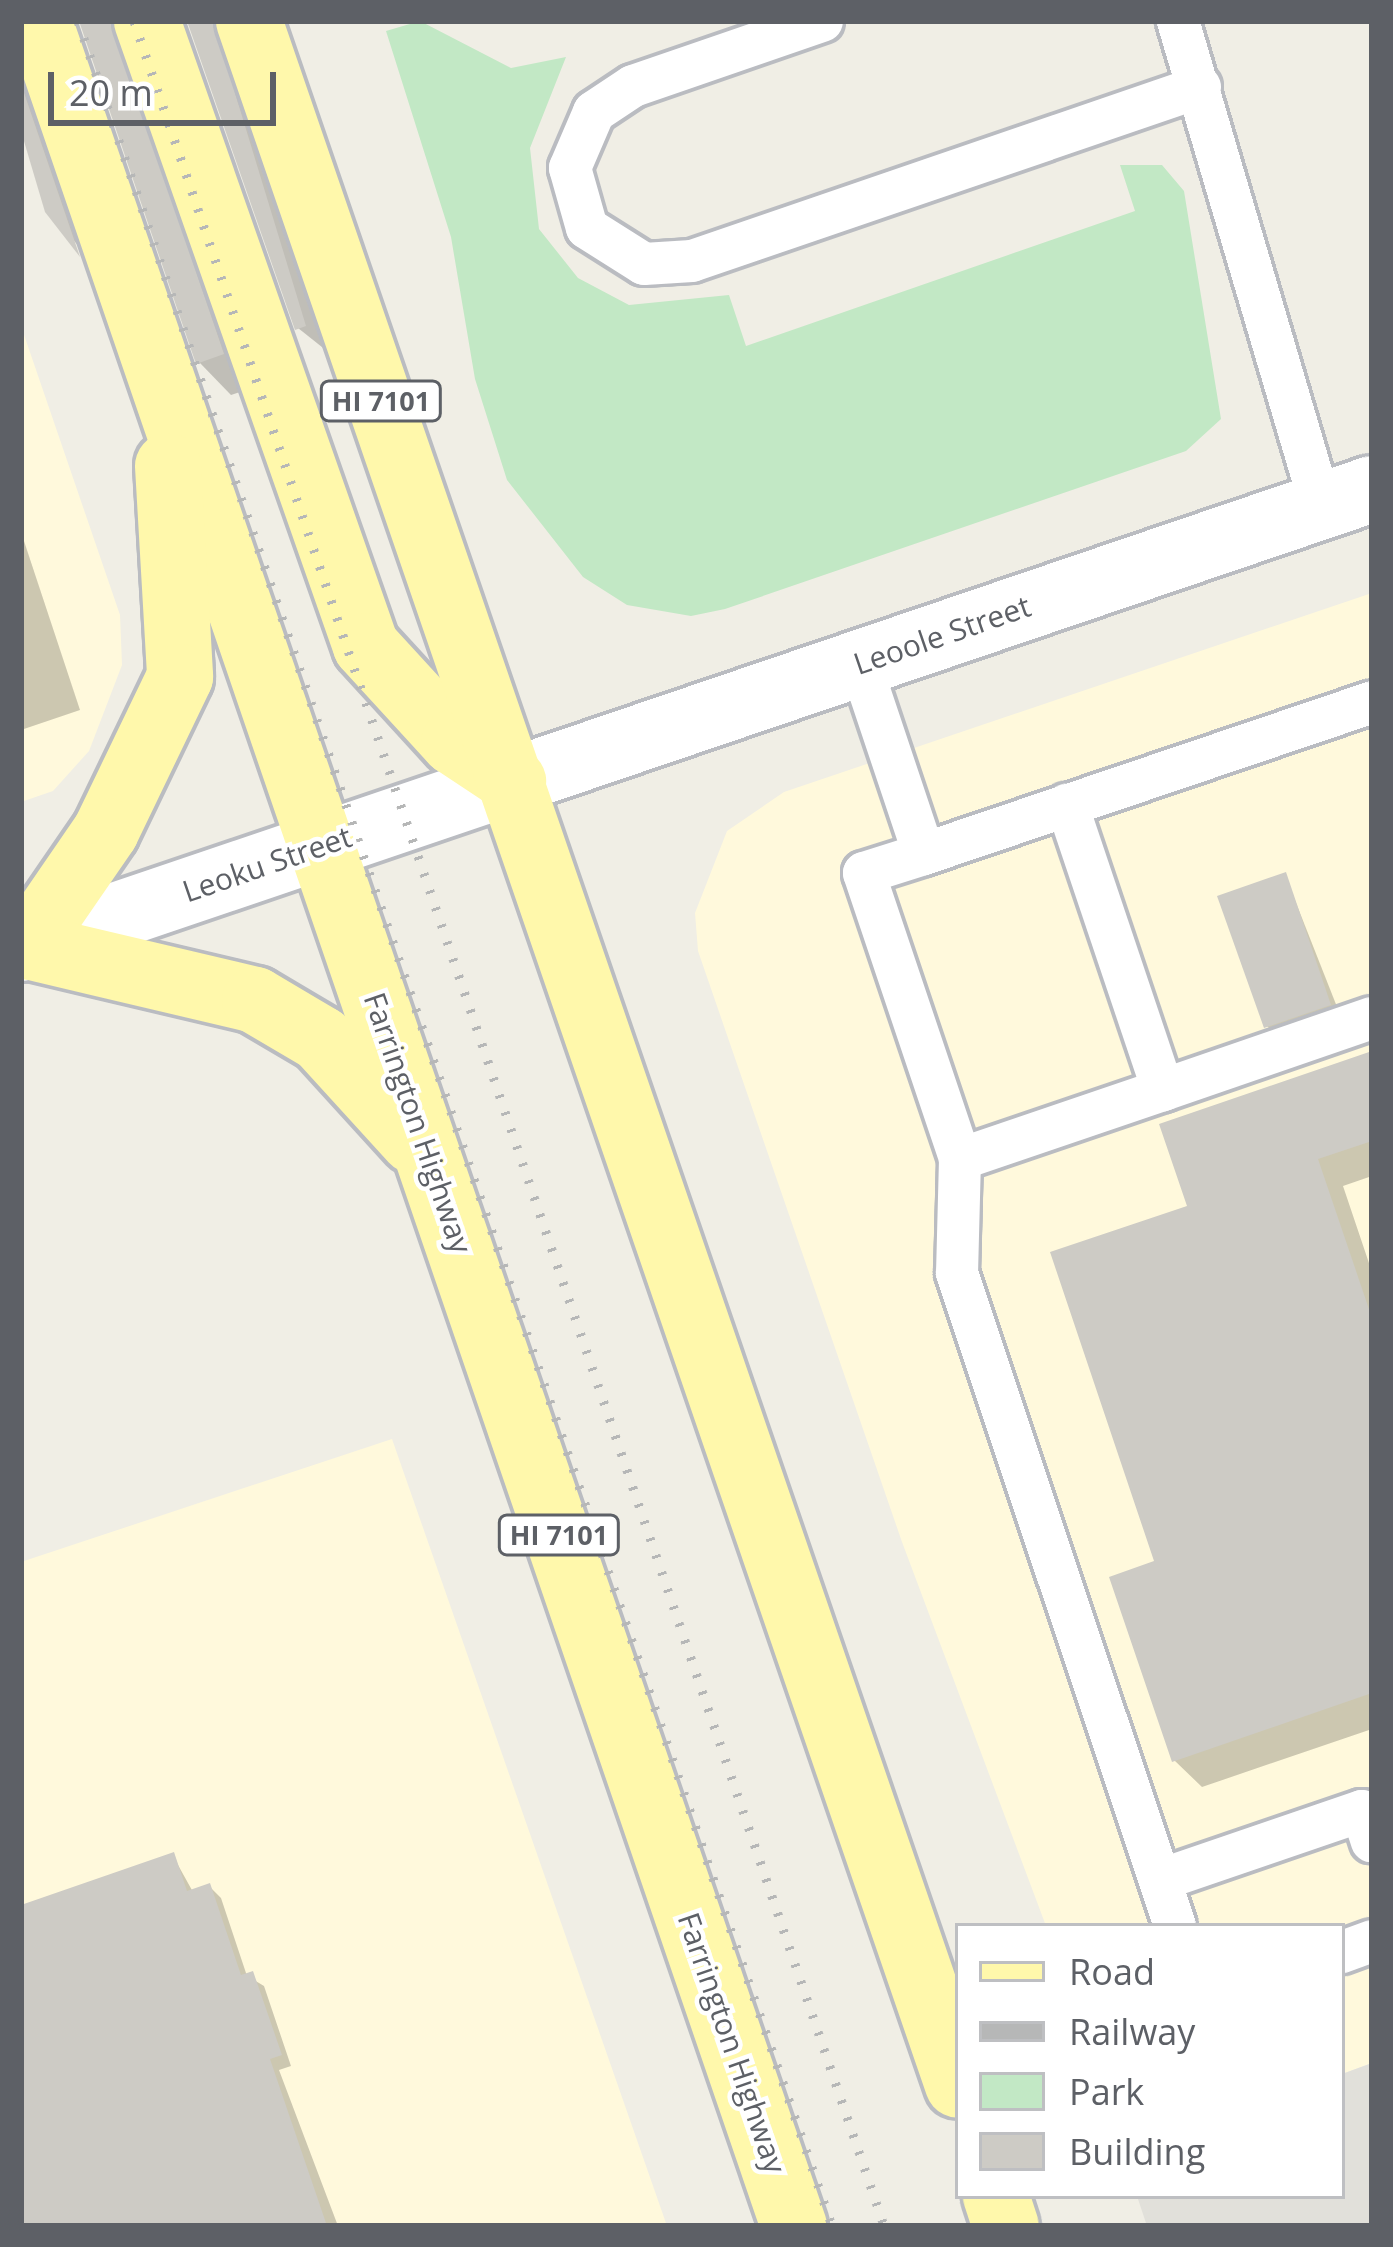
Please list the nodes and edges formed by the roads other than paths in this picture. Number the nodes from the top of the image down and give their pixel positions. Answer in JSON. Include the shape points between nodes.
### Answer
{"nodes":[{"id":1,"x":39,"y":21,"type":"edge"},
{"id":2,"x":147,"y":21,"type":"edge"},
{"id":3,"x":250,"y":21,"type":"edge"},
{"id":4,"x":822,"y":21,"type":"edge"},
{"id":5,"x":1178,"y":21,"type":"edge"},
{"id":6,"x":1200,"y":87,"type":"junction"},
{"id":7,"x":163,"y":385,"type":"junction"},
{"id":8,"x":1346,"y":498,"type":"edge"},
{"id":9,"x":860,"y":662,"type":"junction"},
{"id":10,"x":1372,"y":702,"type":"edge"},
{"id":11,"x":513,"y":781,"type":"junction"},
{"id":12,"x":1067,"y":805,"type":"junction"},
{"id":13,"x":320,"y":845,"type":"junction"},
{"id":14,"x":924,"y":854,"type":"junction"},
{"id":15,"x":24,"y":947,"type":"edge"},
{"id":16,"x":1372,"y":1018,"type":"edge"},
{"id":17,"x":1163,"y":1090,"type":"junction"},
{"id":18,"x":960,"y":1159,"type":"junction"},
{"id":19,"x":433,"y":1162,"type":"junction"},
{"id":20,"x":1372,"y":1841,"type":"edge"},
{"id":21,"x":1160,"y":1880,"type":"junction"},
{"id":22,"x":1174,"y":1923,"type":"edge"},
{"id":23,"x":955,"y":2076,"type":"edge"},
{"id":24,"x":794,"y":2226,"type":"edge"}],
"edges":[{"from":1,"to":7,"type":"main road","name":"Farrington Highway","number":"HI 7101"},
{"from":2,"to":11,"type":"main road","via":[[366,646],[454,742]]},
{"from":3,"to":11,"type":"main road","number":"HI 7101"},
{"from":4,"to":6,"type":"lane","via":[[633,86],[594,112],[570,167],[587,228],[644,265],[692,261]]},
{"from":5,"to":6,"type":"lane"},
{"from":6,"to":8,"type":"lane"},
{"from":7,"to":13,"type":"main road","name":"Farrington Highway","number":"HI 7101"},
{"from":7,"to":15,"type":"main road","via":[[180,677],[106,830]]},
{"from":8,"to":9,"type":"street","name":"Leoole Street"},
{"from":9,"to":11,"type":"street","name":"Leoole Street"},
{"from":9,"to":14,"type":"lane"},
{"from":10,"to":12,"type":"lane"},
{"from":11,"to":13,"type":"street","name":"Leoku Street"},
{"from":11,"to":23,"type":"main road","number":"HI 7101"},
{"from":12,"to":14,"type":"lane"},
{"from":12,"to":17,"type":"lane"},
{"from":13,"to":15,"type":"street","name":"Leoku Street"},
{"from":13,"to":19,"type":"main road","name":"Farrington Highway","number":"HI 7101"},
{"from":14,"to":18,"type":"lane","via":[[864,873]]},
{"from":15,"to":19,"type":"main road","via":[[255,1000],[321,1039]]},
{"from":16,"to":17,"type":"lane"},
{"from":17,"to":18,"type":"lane"},
{"from":18,"to":21,"type":"lane","via":[[958,1274]]},
{"from":19,"to":24,"type":"main road","name":"Farrington Highway","number":"HI 7101"},
{"from":20,"to":21,"type":"lane","via":[[1362,1811]]},
{"from":21,"to":22,"type":"lane"}]}
